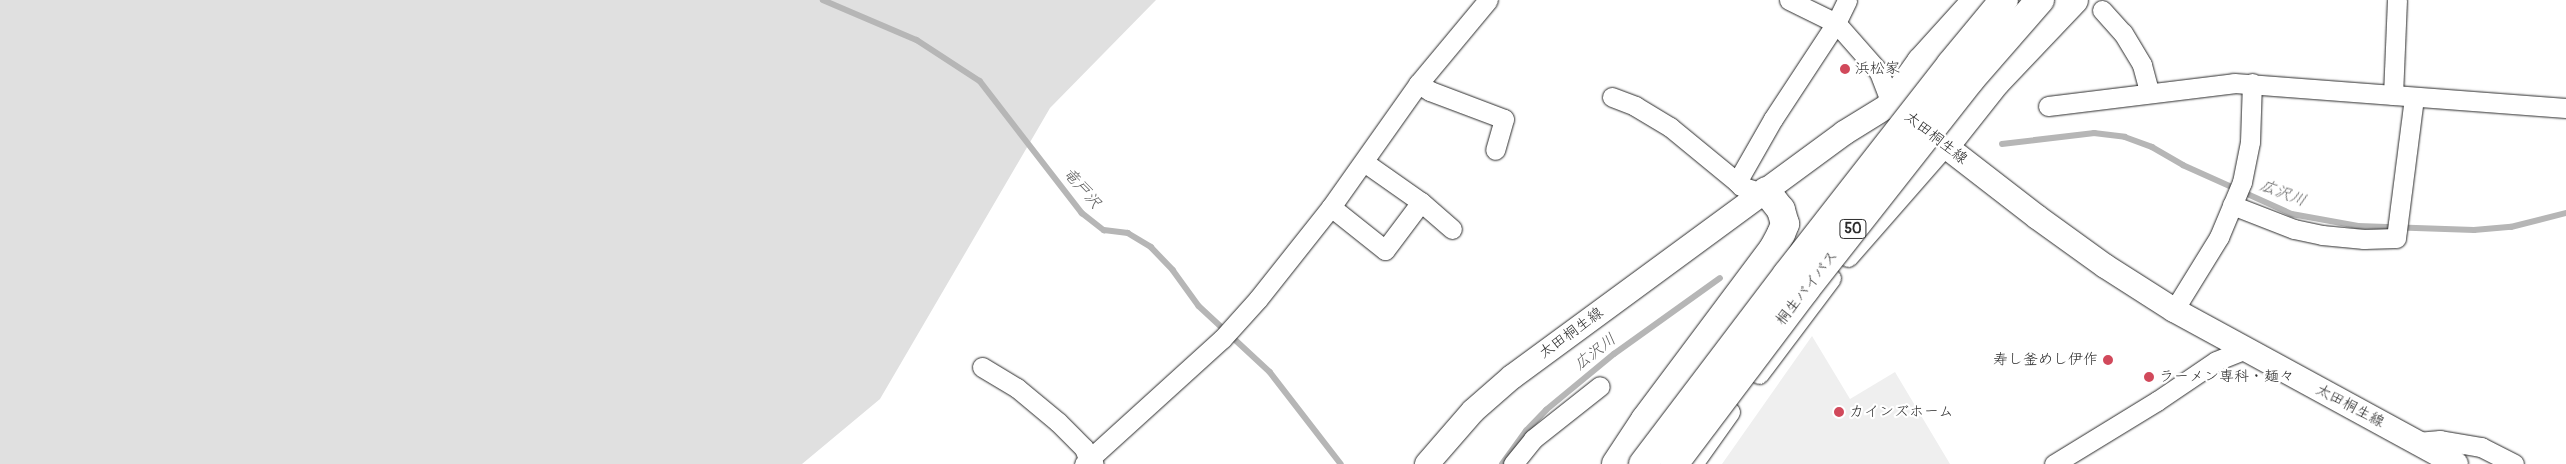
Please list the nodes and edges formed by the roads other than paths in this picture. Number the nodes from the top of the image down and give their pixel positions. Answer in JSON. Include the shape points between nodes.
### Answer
{"nodes":[{"id":1,"x":1488,"y":0,"type":"edge"},
{"id":2,"x":1789,"y":0,"type":"edge"},
{"id":3,"x":1847,"y":0,"type":"edge"},
{"id":4,"x":1977,"y":0,"type":"edge"},
{"id":5,"x":2004,"y":0,"type":"edge"},
{"id":6,"x":2040,"y":0,"type":"edge"},
{"id":7,"x":2074,"y":0,"type":"edge"},
{"id":8,"x":2397,"y":0,"type":"edge"},
{"id":9,"x":2102,"y":10,"type":"dead end"},
{"id":10,"x":1836,"y":23,"type":"junction"},
{"id":11,"x":2252,"y":83,"type":"junction"},
{"id":12,"x":1418,"y":84,"type":"junction"},
{"id":13,"x":2149,"y":92,"type":"junction"},
{"id":14,"x":2393,"y":95,"type":"junction"},
{"id":15,"x":1612,"y":97,"type":"dead end"},
{"id":16,"x":2414,"y":98,"type":"junction"},
{"id":17,"x":1891,"y":104,"type":"junction"},
{"id":18,"x":2048,"y":106,"type":"dead end"},
{"id":19,"x":2566,"y":108,"type":"edge"},
{"id":20,"x":1946,"y":145,"type":"junction"},
{"id":21,"x":1496,"y":150,"type":"dead end"},
{"id":22,"x":1364,"y":162,"type":"junction"},
{"id":23,"x":1737,"y":182,"type":"junction"},
{"id":24,"x":1766,"y":191,"type":"junction"},
{"id":25,"x":1421,"y":202,"type":"junction"},
{"id":26,"x":2233,"y":202,"type":"junction"},
{"id":27,"x":1330,"y":207,"type":"junction"},
{"id":28,"x":1452,"y":228,"type":"dead end"},
{"id":29,"x":2174,"y":310,"type":"junction"},
{"id":30,"x":2245,"y":349,"type":"junction"},
{"id":31,"x":982,"y":367,"type":"dead end"},
{"id":32,"x":1600,"y":386,"type":"dead end"},
{"id":33,"x":2417,"y":442,"type":"junction"},
{"id":34,"x":1089,"y":463,"type":"edge"},
{"id":35,"x":1427,"y":464,"type":"edge"},
{"id":36,"x":1513,"y":464,"type":"edge"},
{"id":37,"x":1616,"y":464,"type":"edge"},
{"id":38,"x":1643,"y":464,"type":"edge"},
{"id":39,"x":1674,"y":464,"type":"edge"},
{"id":40,"x":1693,"y":464,"type":"edge"},
{"id":41,"x":2054,"y":464,"type":"edge"},
{"id":42,"x":2432,"y":464,"type":"edge"},
{"id":43,"x":2456,"y":464,"type":"edge"},
{"id":44,"x":2514,"y":464,"type":"edge"}],
"edges":[{"from":1,"to":12,"type":"street"},
{"from":2,"to":10,"type":"street"},
{"from":3,"to":10,"type":"street"},
{"from":4,"to":17,"type":"highway","via":[[1920,62]]},
{"from":5,"to":38,"type":"highway","name":"桐生バイパス","number":"50","bridge":true,"via":[[1848,196]]},
{"from":6,"to":39,"type":"highway","name":"桐生バイパス","number":"50","bridge":true,"via":[[1971,80],[1805,290]]},
{"from":7,"to":20,"type":"highway","via":[[1996,82]]},
{"from":8,"to":14,"type":"street"},
{"from":9,"to":13,"type":"street","via":[[2123,33],[2142,65]]},
{"from":10,"to":17,"type":"street","via":[[1880,72]]},
{"from":10,"to":23,"type":"street","via":[[1773,119]]},
{"from":11,"to":13,"type":"street"},
{"from":11,"to":14,"type":"street"},
{"from":11,"to":26,"type":"street","via":[[2250,142],[2242,182]]},
{"from":12,"to":21,"type":"street","via":[[1430,92],[1504,119]]},
{"from":12,"to":22,"type":"street"},
{"from":13,"to":18,"type":"street"},
{"from":14,"to":16,"type":"street"},
{"from":15,"to":23,"type":"street","via":[[1670,127]]},
{"from":16,"to":19,"type":"street"},
{"from":16,"to":26,"type":"street","via":[[2396,238],[2322,235],[2294,229]]},
{"from":17,"to":20,"type":"main road","name":"太田桐生線"},
{"from":17,"to":24,"type":"main road","name":"太田桐生線","via":[[1844,132]]},
{"from":20,"to":29,"type":"main road","name":"太田桐生線","via":[[2037,217]]},
{"from":20,"to":40,"type":"street","via":[[1857,245]]},
{"from":22,"to":25,"type":"street"},
{"from":22,"to":27,"type":"street"},
{"from":23,"to":24,"type":"street","via":[[1756,191]]},
{"from":24,"to":35,"type":"main road","name":"太田桐生線","via":[[1512,377],[1473,411]]},
{"from":24,"to":37,"type":"highway","via":[[1781,210],[1786,224],[1773,249],[1645,420]]},
{"from":25,"to":27,"type":"street","via":[[1384,250]]},
{"from":25,"to":28,"type":"street"},
{"from":26,"to":29,"type":"street","via":[[2219,237]]},
{"from":27,"to":34,"type":"street","via":[[1258,299],[1222,339],[1103,445]]},
{"from":29,"to":30,"type":"main road","name":"太田桐生線"},
{"from":30,"to":33,"type":"main road","name":"太田桐生線"},
{"from":30,"to":41,"type":"street","via":[[2216,361],[2158,401]]},
{"from":31,"to":34,"type":"street","via":[[1018,388],[1058,422],[1084,448]]},
{"from":32,"to":36,"type":"street","via":[[1533,439]]},
{"from":33,"to":42,"type":"street"},
{"from":33,"to":43,"type":"main road","name":"太田桐生線"},
{"from":33,"to":44,"type":"street","via":[[2440,440],[2481,447]]}]}
